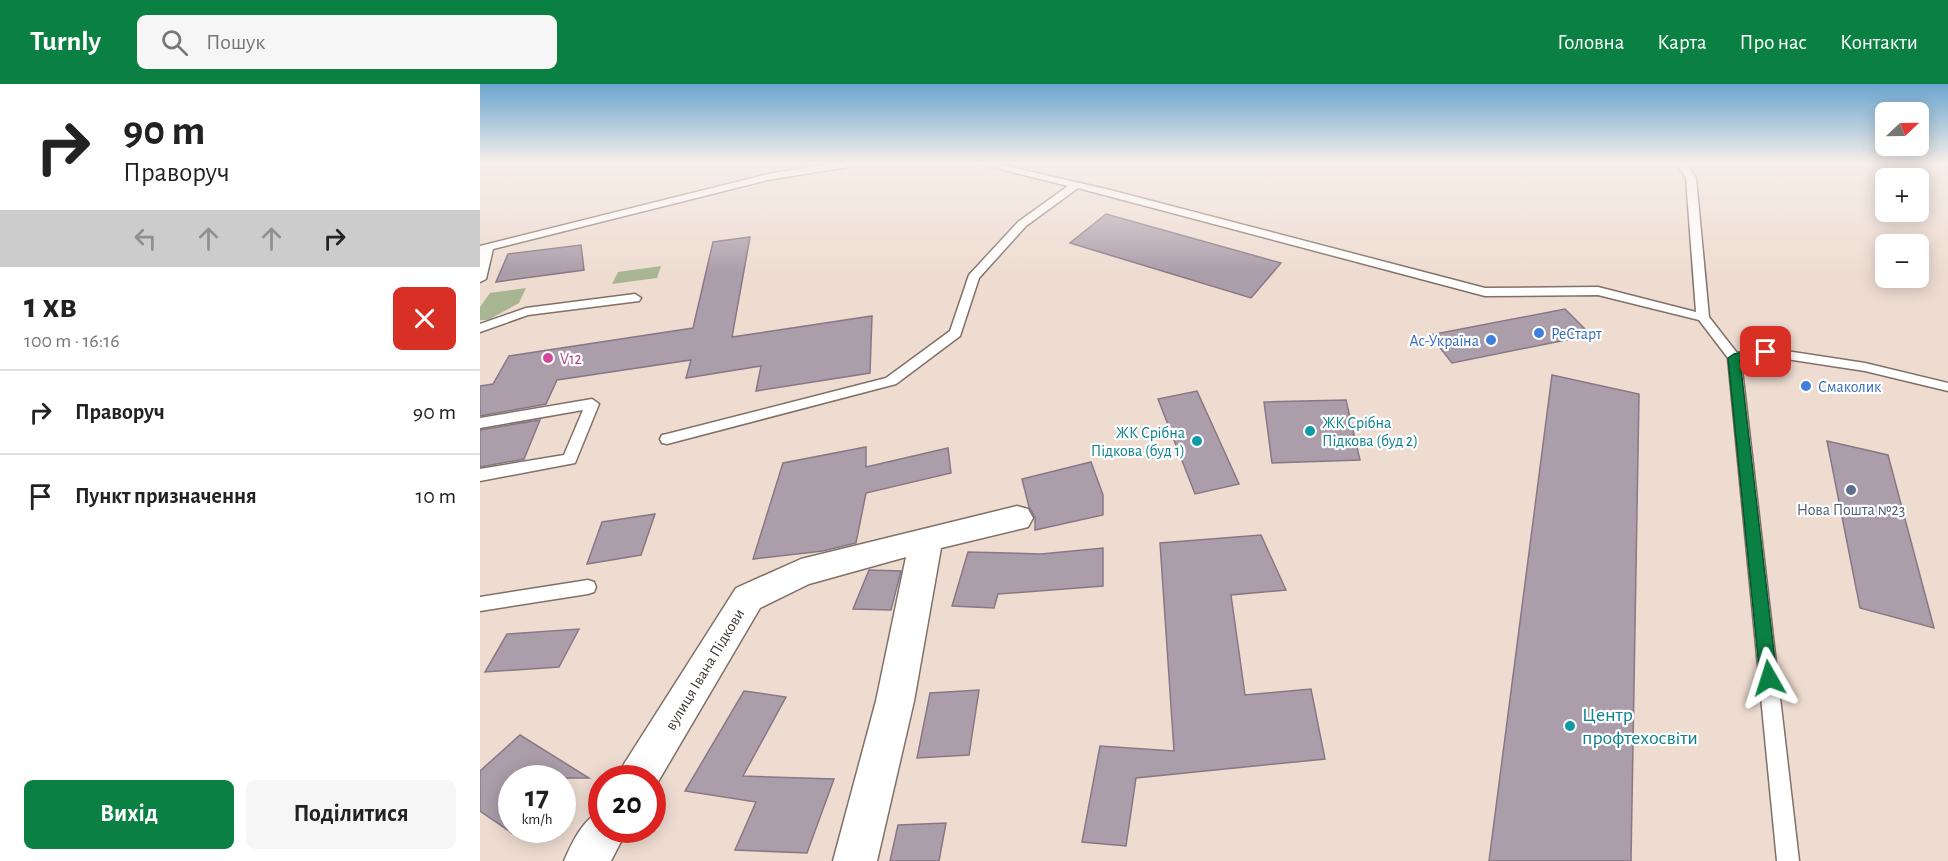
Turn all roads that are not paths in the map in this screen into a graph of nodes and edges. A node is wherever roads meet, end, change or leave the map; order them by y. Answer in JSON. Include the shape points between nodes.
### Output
{"nodes":[{"id":1,"x":675,"y":200,"type":"edge"},
{"id":2,"x":1055,"y":200,"type":"edge"},
{"id":3,"x":1134,"y":200,"type":"edge"},
{"id":4,"x":1693,"y":200,"type":"edge"},
{"id":5,"x":484,"y":248,"type":"edge"},
{"id":6,"x":480,"y":279,"type":"edge"},
{"id":7,"x":635,"y":298,"type":"dead end"},
{"id":8,"x":1703,"y":317,"type":"junction"},
{"id":9,"x":480,"y":328,"type":"edge"},
{"id":10,"x":1734,"y":358,"type":"junction"},
{"id":11,"x":1948,"y":387,"type":"edge"},
{"id":12,"x":480,"y":423,"type":"edge"},
{"id":13,"x":667,"y":439,"type":"dead end"},
{"id":14,"x":480,"y":475,"type":"edge"},
{"id":15,"x":1017,"y":518,"type":"dead end"},
{"id":16,"x":926,"y":539,"type":"junction"},
{"id":17,"x":588,"y":587,"type":"dead end"},
{"id":18,"x":480,"y":604,"type":"edge"},
{"id":19,"x":646,"y":765,"type":"edge"},
{"id":20,"x":598,"y":843,"type":"edge"},
{"id":21,"x":586,"y":861,"type":"edge"},
{"id":22,"x":855,"y":861,"type":"edge"},
{"id":23,"x":1788,"y":861,"type":"edge"}],
"edges":[{"from":1,"to":5,"type":"lane"},
{"from":2,"to":13,"type":"lane","via":[[1022,224],[973,277],[956,333],[891,381]]},
{"from":3,"to":8,"type":"lane","via":[[1485,292],[1598,291]]},
{"from":4,"to":8,"type":"lane"},
{"from":5,"to":6,"type":"lane"},
{"from":7,"to":9,"type":"lane","via":[[526,312]]},
{"from":8,"to":10,"type":"lane"},
{"from":10,"to":11,"type":"lane","via":[[1766,352],[1865,367]]},
{"from":10,"to":23,"type":"lane"},
{"from":12,"to":14,"type":"lane","via":[[592,404],[570,459]]},
{"from":15,"to":16,"type":"street","name":"вулиця Івана Підкови"},
{"from":16,"to":19,"type":"street","name":"вулиця Івана Підкови","via":[[801,573],[748,598]]},
{"from":16,"to":22,"type":"street","via":[[873,800]]},
{"from":17,"to":18,"type":"lane"},
{"from":20,"to":21,"type":"street"}]}
